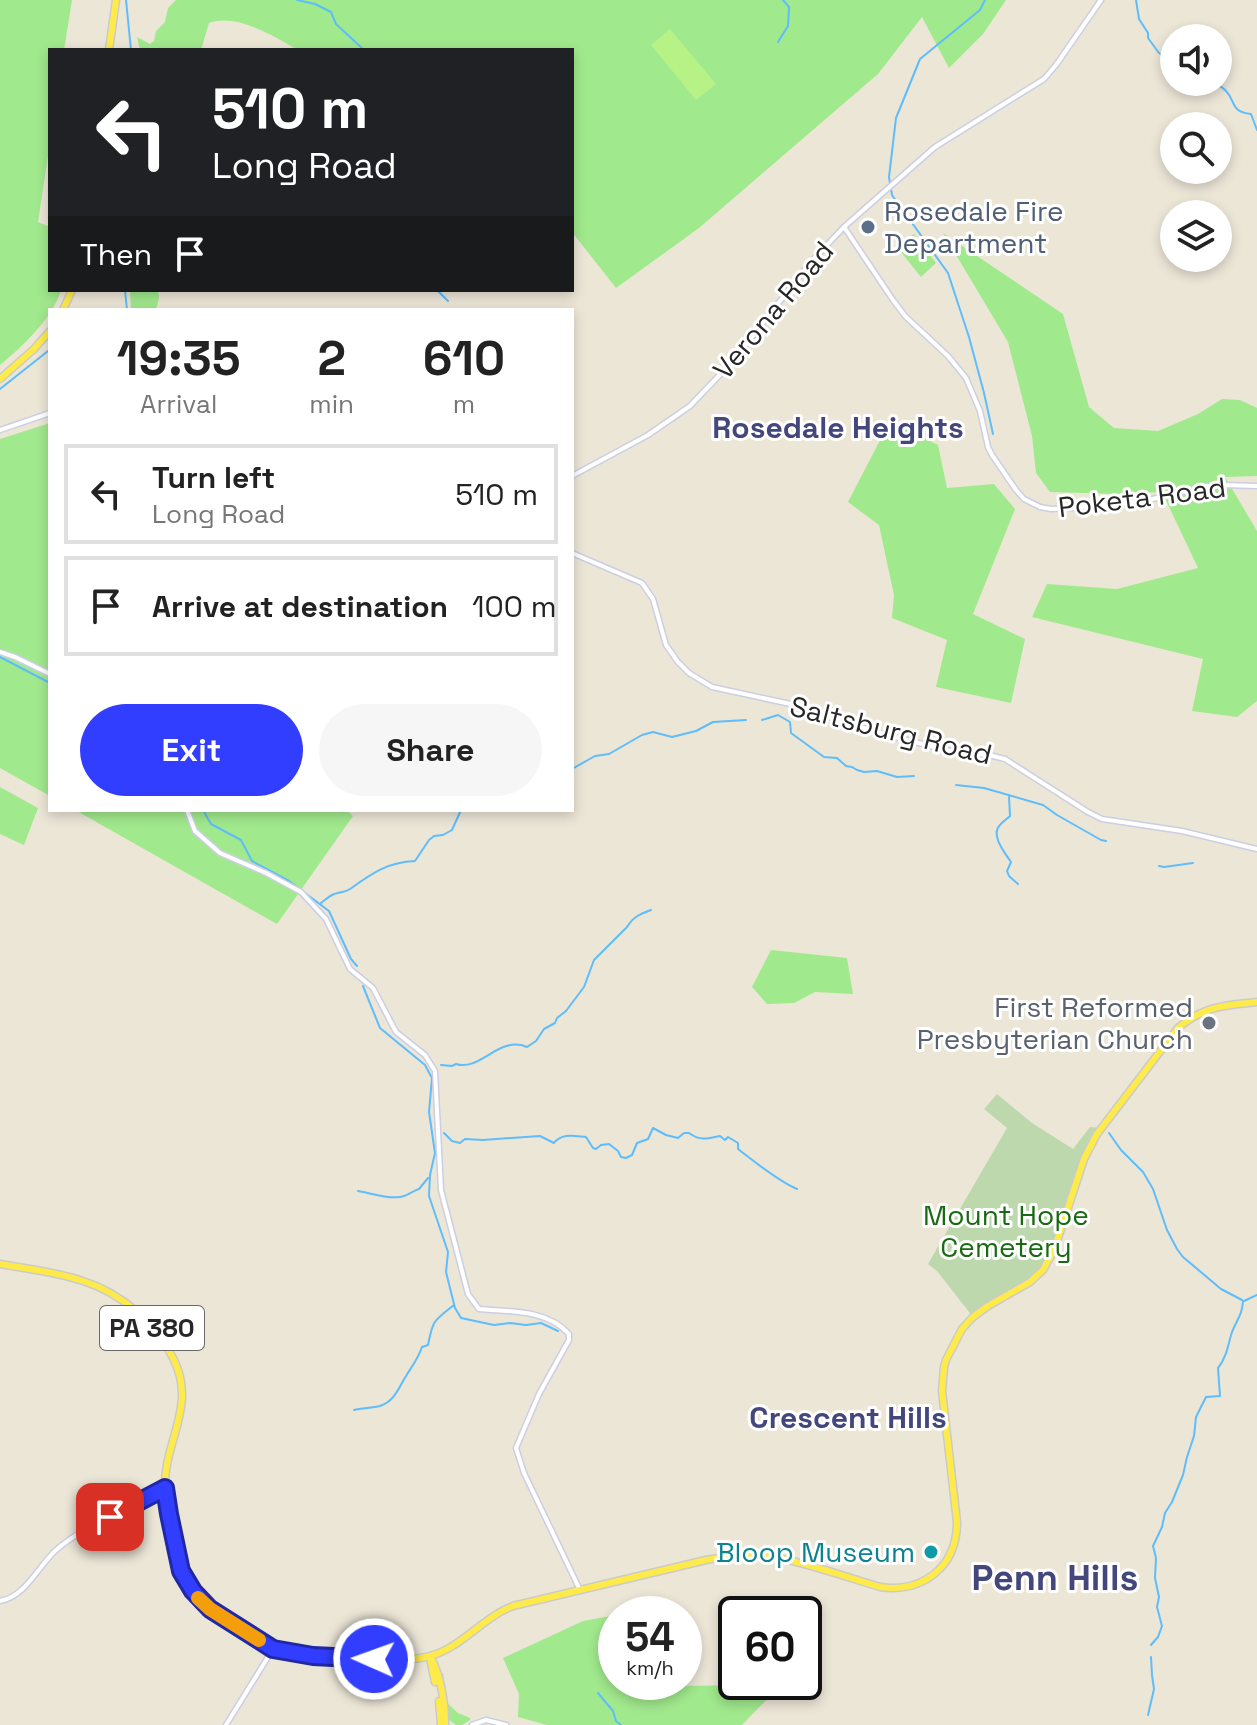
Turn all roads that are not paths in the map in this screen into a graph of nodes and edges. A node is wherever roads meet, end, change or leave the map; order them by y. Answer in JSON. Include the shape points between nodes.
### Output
{"nodes":[{"id":1,"x":116,"y":0,"type":"edge"},
{"id":2,"x":1101,"y":0,"type":"edge"},
{"id":3,"x":109,"y":48,"type":"edge"},
{"id":4,"x":844,"y":227,"type":"junction"},
{"id":5,"x":48,"y":333,"type":"edge"},
{"id":6,"x":0,"y":379,"type":"edge"},
{"id":7,"x":48,"y":414,"type":"edge"},
{"id":8,"x":0,"y":430,"type":"edge"},
{"id":9,"x":574,"y":475,"type":"edge"},
{"id":10,"x":1257,"y":486,"type":"edge"},
{"id":11,"x":574,"y":554,"type":"edge"},
{"id":12,"x":0,"y":652,"type":"edge"},
{"id":13,"x":48,"y":673,"type":"edge"},
{"id":14,"x":188,"y":812,"type":"edge"},
{"id":15,"x":1257,"y":849,"type":"edge"},
{"id":16,"x":1257,"y":1002,"type":"edge"},
{"id":17,"x":0,"y":1264,"type":"edge"},
{"id":18,"x":165,"y":1488,"type":"junction"},
{"id":19,"x":580,"y":1590,"type":"junction"},
{"id":20,"x":0,"y":1601,"type":"edge"},
{"id":21,"x":273,"y":1649,"type":"junction"},
{"id":22,"x":430,"y":1656,"type":"junction"},
{"id":23,"x":445,"y":1724,"type":"edge"},
{"id":24,"x":226,"y":1725,"type":"edge"},
{"id":25,"x":472,"y":1725,"type":"edge"},
{"id":26,"x":506,"y":1725,"type":"edge"}],
"edges":[{"from":1,"to":3,"type":"main road"},
{"from":2,"to":4,"type":"street","name":"Verona Road","via":[[1044,79],[946,139]]},
{"from":4,"to":9,"type":"street","name":"Verona Road","via":[[690,406]]},
{"from":4,"to":10,"type":"street","name":"Poketa Road","via":[[905,316],[966,378],[988,447],[1024,499],[1040,507],[1073,508],[1144,501],[1208,486]]},
{"from":5,"to":6,"type":"main road"},
{"from":7,"to":8,"type":"street"},
{"from":11,"to":15,"type":"street","name":"Saltsburg Road","via":[[642,583],[653,599],[666,645],[689,673],[712,687],[795,705],[958,753],[1005,759],[1102,819]]},
{"from":12,"to":13,"type":"street"},
{"from":14,"to":19,"type":"street","via":[[195,831],[220,853],[301,892],[326,919],[350,969],[373,988],[396,1032],[425,1055],[435,1071],[441,1190],[468,1294],[479,1309],[529,1313],[569,1334],[516,1448]]},
{"from":16,"to":19,"type":"main road","number":"PA 380","via":[[1205,1010],[1178,1028],[1097,1134],[1043,1270],[973,1317],[956,1339],[944,1367],[942,1391],[957,1529],[950,1556],[937,1572],[916,1584],[888,1588],[780,1559],[741,1555]]},
{"from":17,"to":18,"type":"main road","number":"PA 380","via":[[92,1284],[133,1309],[159,1336],[183,1387]]},
{"from":18,"to":20,"type":"street","via":[[70,1540],[14,1596]]},
{"from":18,"to":21,"type":"main road","number":"PA 380","via":[[177,1555],[188,1583],[210,1609]]},
{"from":19,"to":22,"type":"main road","number":"PA 380","via":[[503,1610]]},
{"from":21,"to":22,"type":"main road","number":"PA 380","via":[[354,1659]]},
{"from":21,"to":24,"type":"street"},
{"from":22,"to":23,"type":"main road"},
{"from":25,"to":26,"type":"street","via":[[486,1720]]}]}
